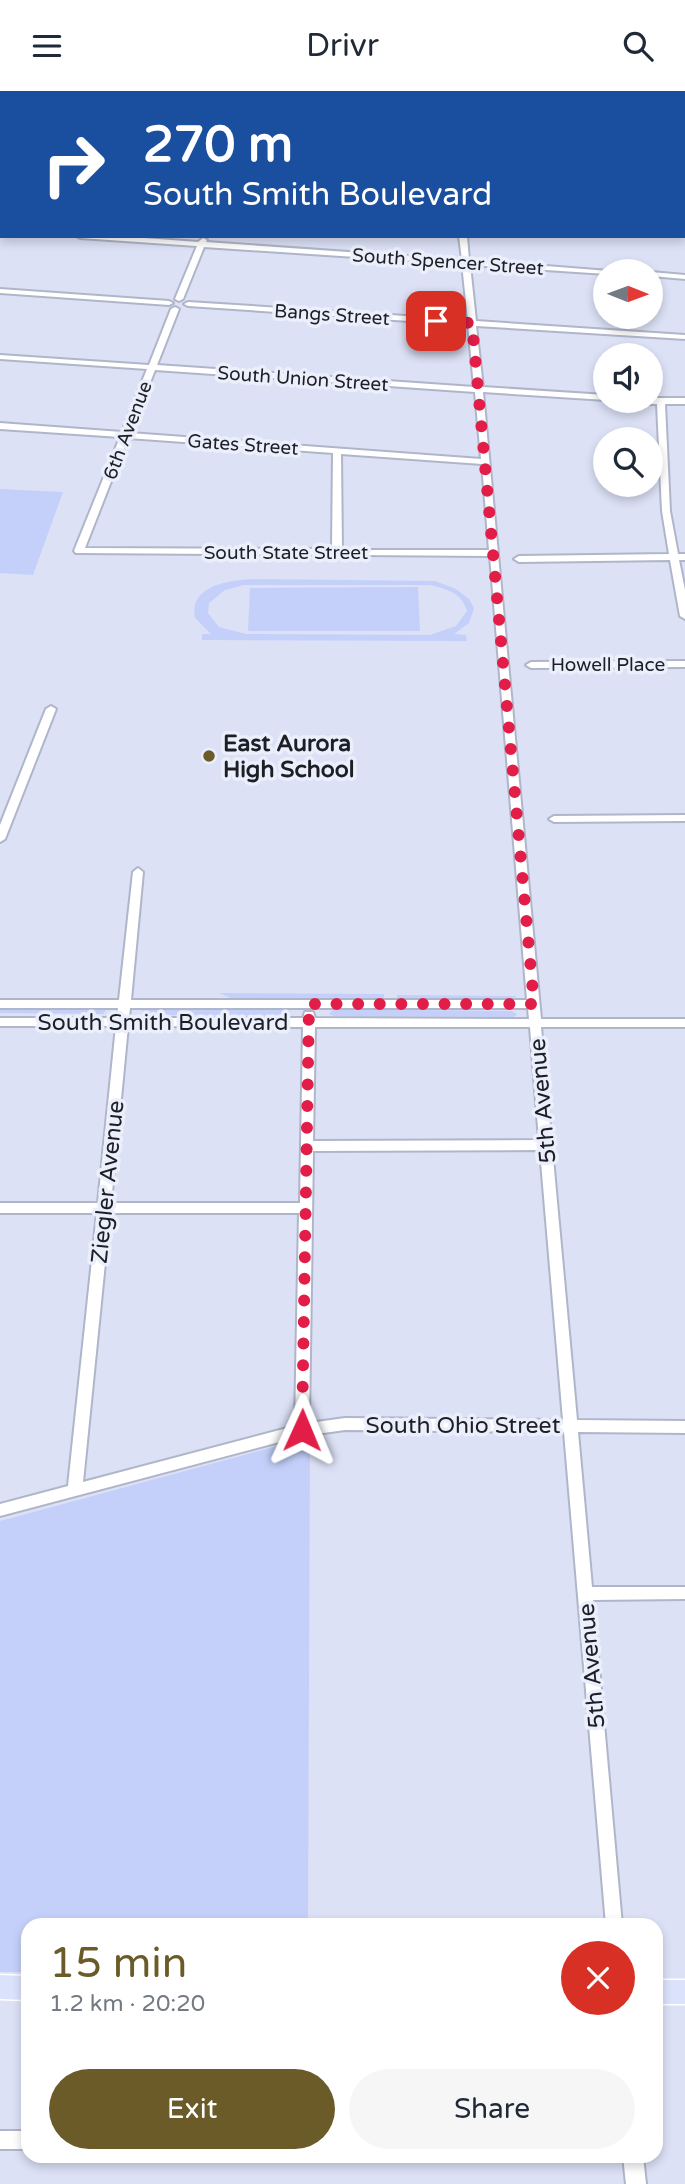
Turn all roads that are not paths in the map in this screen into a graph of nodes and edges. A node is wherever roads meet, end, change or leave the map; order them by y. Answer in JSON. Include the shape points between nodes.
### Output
{"nodes":[{"id":1,"x":142,"y":238,"type":"edge"},
{"id":2,"x":463,"y":238,"type":"edge"},
{"id":3,"x":203,"y":240,"type":"edge"},
{"id":4,"x":466,"y":263,"type":"junction"},
{"id":5,"x":593,"y":271,"type":"edge"},
{"id":6,"x":663,"y":275,"type":"edge"},
{"id":7,"x":685,"y":277,"type":"edge"},
{"id":8,"x":0,"y":291,"type":"edge"},
{"id":9,"x":174,"y":303,"type":"junction"},
{"id":10,"x":188,"y":304,"type":"joint"},
{"id":11,"x":472,"y":323,"type":"junction"},
{"id":12,"x":685,"y":337,"type":"edge"},
{"id":13,"x":0,"y":357,"type":"edge"},
{"id":14,"x":151,"y":368,"type":"junction"},
{"id":15,"x":479,"y":390,"type":"junction"},
{"id":16,"x":593,"y":397,"type":"edge"},
{"id":17,"x":685,"y":401,"type":"edge"},
{"id":18,"x":663,"y":402,"type":"edge"},
{"id":19,"x":662,"y":413,"type":"edge"},
{"id":20,"x":0,"y":426,"type":"edge"},
{"id":21,"x":124,"y":435,"type":"junction"},
{"id":22,"x":337,"y":451,"type":"junction"},
{"id":23,"x":486,"y":462,"type":"junction"},
{"id":24,"x":79,"y":551,"type":"joint"},
{"id":25,"x":337,"y":552,"type":"junction"},
{"id":26,"x":493,"y":553,"type":"junction"},
{"id":27,"x":674,"y":557,"type":"junction"},
{"id":28,"x":685,"y":557,"type":"edge"},
{"id":29,"x":519,"y":559,"type":"dead end"},
{"id":30,"x":685,"y":616,"type":"edge"},
{"id":31,"x":685,"y":664,"type":"edge"},
{"id":32,"x":531,"y":665,"type":"dead end"},
{"id":33,"x":51,"y":709,"type":"dead end"},
{"id":34,"x":685,"y":818,"type":"edge"},
{"id":35,"x":554,"y":819,"type":"dead end"},
{"id":36,"x":0,"y":839,"type":"edge"},
{"id":37,"x":138,"y":872,"type":"dead end"},
{"id":38,"x":0,"y":1004,"type":"edge"},
{"id":39,"x":125,"y":1004,"type":"junction"},
{"id":40,"x":309,"y":1004,"type":"junction"},
{"id":41,"x":534,"y":1004,"type":"junction"},
{"id":42,"x":0,"y":1022,"type":"edge"},
{"id":43,"x":309,"y":1022,"type":"junction"},
{"id":44,"x":123,"y":1023,"type":"junction"},
{"id":45,"x":536,"y":1023,"type":"junction"},
{"id":46,"x":685,"y":1023,"type":"edge"},
{"id":47,"x":545,"y":1145,"type":"junction"},
{"id":48,"x":307,"y":1146,"type":"junction"},
{"id":49,"x":0,"y":1208,"type":"edge"},
{"id":50,"x":105,"y":1208,"type":"junction"},
{"id":51,"x":306,"y":1208,"type":"junction"},
{"id":52,"x":572,"y":1426,"type":"junction"},
{"id":53,"x":685,"y":1427,"type":"edge"},
{"id":54,"x":302,"y":1430,"type":"junction"},
{"id":55,"x":75,"y":1491,"type":"junction"},
{"id":56,"x":0,"y":1510,"type":"edge"},
{"id":57,"x":685,"y":1593,"type":"edge"},
{"id":58,"x":585,"y":1594,"type":"junction"},
{"id":59,"x":613,"y":1918,"type":"edge"},
{"id":60,"x":0,"y":1987,"type":"edge"},
{"id":61,"x":21,"y":1987,"type":"edge"},
{"id":62,"x":663,"y":1992,"type":"edge"},
{"id":63,"x":685,"y":1992,"type":"edge"},
{"id":64,"x":0,"y":2140,"type":"edge"},
{"id":65,"x":21,"y":2140,"type":"edge"},
{"id":66,"x":634,"y":2163,"type":"edge"},
{"id":67,"x":636,"y":2184,"type":"edge"}],
"edges":[{"from":1,"to":3,"type":"street","name":"South Spencer Street"},
{"from":2,"to":4,"type":"street","name":"5th Avenue"},
{"from":3,"to":4,"type":"street","name":"South Spencer Street"},
{"from":3,"to":9,"type":"street","name":"6th Avenue"},
{"from":4,"to":5,"type":"street","name":"South Spencer Street"},
{"from":4,"to":11,"type":"street","name":"5th Avenue"},
{"from":6,"to":7,"type":"street"},
{"from":8,"to":9,"type":"street"},
{"from":9,"to":10,"type":"street"},
{"from":9,"to":14,"type":"street","name":"6th Avenue"},
{"from":10,"to":11,"type":"street","name":"Bangs Street"},
{"from":11,"to":12,"type":"street","name":"Bangs Street"},
{"from":11,"to":15,"type":"street","name":"5th Avenue"},
{"from":13,"to":14,"type":"street","name":"South Union Street"},
{"from":14,"to":15,"type":"street","name":"South Union Street"},
{"from":14,"to":21,"type":"street","name":"6th Avenue"},
{"from":15,"to":16,"type":"street","name":"South Union Street"},
{"from":15,"to":23,"type":"street","name":"5th Avenue"},
{"from":17,"to":18,"type":"street"},
{"from":19,"to":27,"type":"street","via":[[666,511]]},
{"from":20,"to":21,"type":"street","name":"Gates Street"},
{"from":21,"to":22,"type":"street","name":"Gates Street"},
{"from":21,"to":24,"type":"street","name":"6th Avenue"},
{"from":22,"to":23,"type":"street","name":"Gates Street"},
{"from":22,"to":25,"type":"street"},
{"from":23,"to":26,"type":"street","name":"5th Avenue"},
{"from":24,"to":25,"type":"street","name":"South State Street"},
{"from":25,"to":26,"type":"street","name":"South State Street"},
{"from":26,"to":41,"type":"street","name":"5th Avenue"},
{"from":27,"to":28,"type":"street"},
{"from":27,"to":29,"type":"street"},
{"from":27,"to":30,"type":"street"},
{"from":31,"to":32,"type":"street","name":"Howell Place"},
{"from":33,"to":36,"type":"street"},
{"from":34,"to":35,"type":"street"},
{"from":37,"to":39,"type":"street","name":"Ziegler Avenue"},
{"from":38,"to":39,"type":"street","name":"South Smith Boulevard"},
{"from":39,"to":40,"type":"street","name":"South Smith Boulevard"},
{"from":39,"to":44,"type":"street","name":"Ziegler Avenue"},
{"from":40,"to":41,"type":"street","name":"South Smith Boulevard"},
{"from":40,"to":43,"type":"street"},
{"from":41,"to":45,"type":"street","name":"5th Avenue"},
{"from":42,"to":44,"type":"street","name":"South Smith Boulevard"},
{"from":43,"to":44,"type":"street","name":"South Smith Boulevard"},
{"from":43,"to":45,"type":"street","name":"South Smith Boulevard"},
{"from":43,"to":48,"type":"street"},
{"from":44,"to":50,"type":"street","name":"Ziegler Avenue"},
{"from":45,"to":46,"type":"street","name":"South Smith Boulevard"},
{"from":45,"to":47,"type":"street","name":"5th Avenue"},
{"from":47,"to":48,"type":"street"},
{"from":47,"to":52,"type":"street","name":"5th Avenue"},
{"from":48,"to":51,"type":"street"},
{"from":49,"to":50,"type":"street"},
{"from":50,"to":51,"type":"street"},
{"from":50,"to":55,"type":"street","name":"Ziegler Avenue"},
{"from":51,"to":54,"type":"street"},
{"from":52,"to":53,"type":"street","name":"South Ohio Street"},
{"from":52,"to":54,"type":"street","name":"South Ohio Street","via":[[345,1424]]},
{"from":52,"to":58,"type":"street","name":"5th Avenue"},
{"from":54,"to":55,"type":"street","name":"South Ohio Street"},
{"from":55,"to":56,"type":"street","name":"South Ohio Street"},
{"from":57,"to":58,"type":"street"},
{"from":58,"to":59,"type":"street","name":"5th Avenue"},
{"from":60,"to":61,"type":"main road"},
{"from":62,"to":63,"type":"main road"},
{"from":64,"to":65,"type":"street"},
{"from":66,"to":67,"type":"street"}]}
